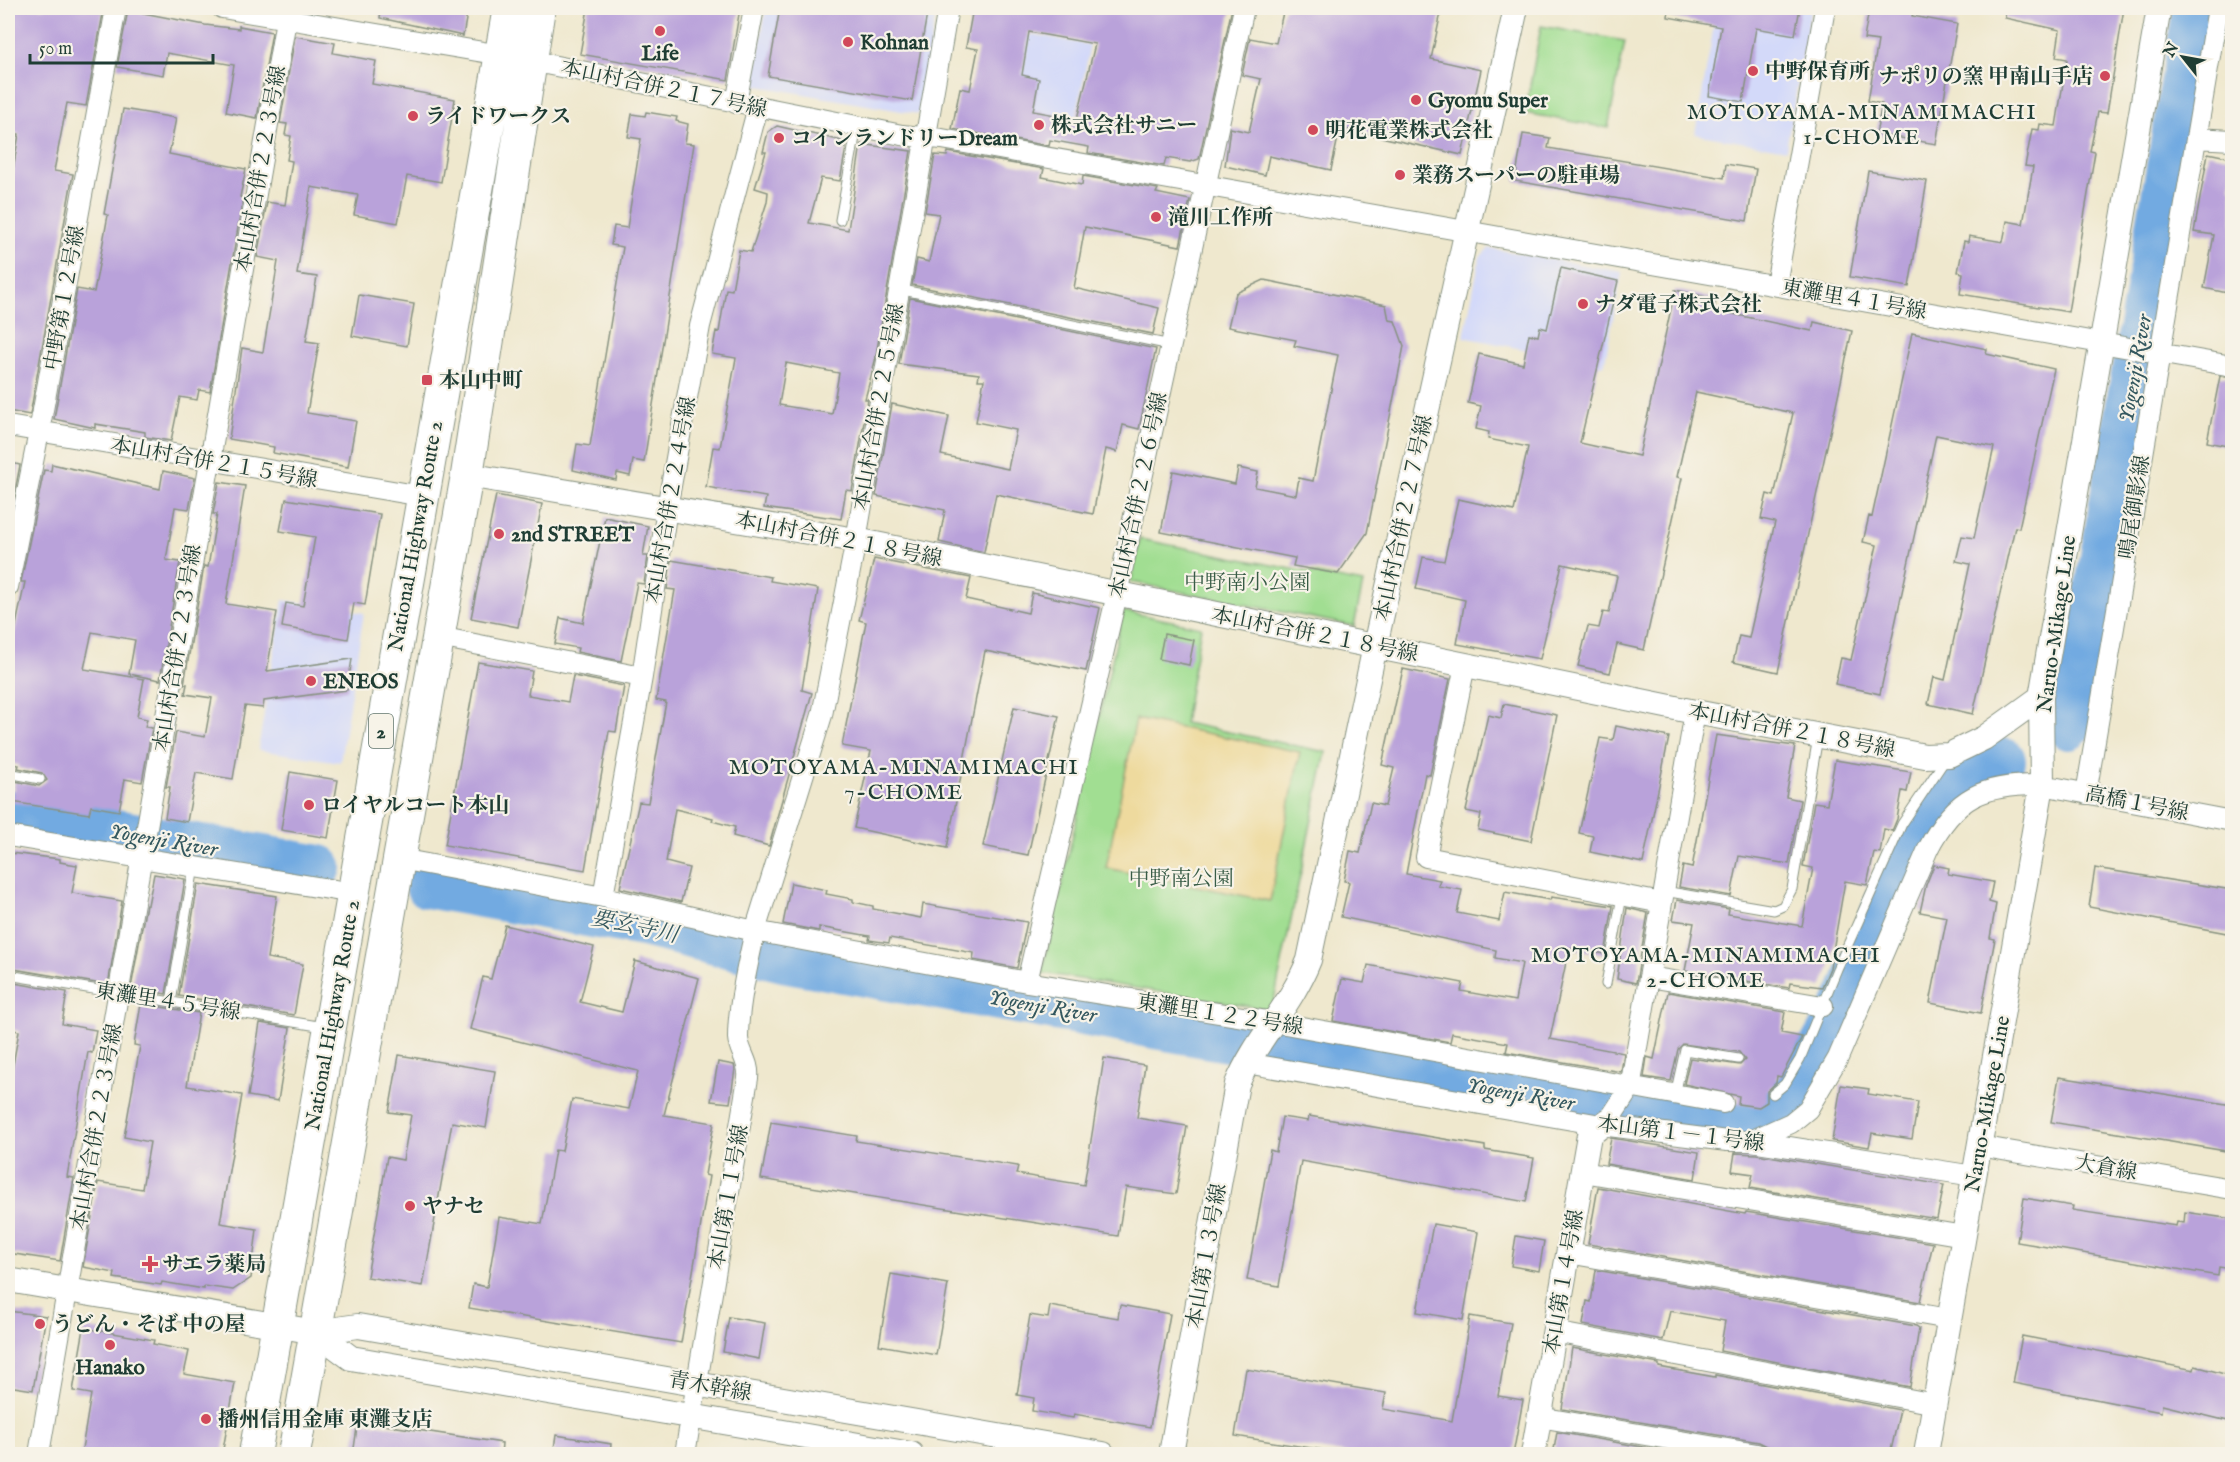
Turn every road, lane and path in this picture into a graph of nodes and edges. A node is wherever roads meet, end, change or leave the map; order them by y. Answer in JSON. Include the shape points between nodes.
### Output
{"nodes":[{"id":1,"x":116,"y":8,"type":"edge"},
{"id":2,"x":222,"y":8,"type":"edge"},
{"id":3,"x":509,"y":8,"type":"edge"},
{"id":4,"x":539,"y":8,"type":"edge"},
{"id":5,"x":754,"y":8,"type":"edge"},
{"id":6,"x":948,"y":8,"type":"edge"},
{"id":7,"x":1244,"y":8,"type":"edge"},
{"id":8,"x":1516,"y":8,"type":"edge"},
{"id":9,"x":1825,"y":8,"type":"edge"},
{"id":10,"x":2159,"y":8,"type":"edge"},
{"id":11,"x":2218,"y":8,"type":"edge"},
{"id":12,"x":287,"y":13,"type":"edge"},
{"id":13,"x":515,"y":58,"type":"junction"},
{"id":14,"x":736,"y":103,"type":"junction"},
{"id":15,"x":758,"y":107,"type":"junction"},
{"id":16,"x":857,"y":126,"type":"junction"},
{"id":17,"x":924,"y":137,"type":"junction"},
{"id":18,"x":2196,"y":138,"type":"junction"},
{"id":19,"x":2232,"y":140,"type":"edge"},
{"id":20,"x":1204,"y":183,"type":"junction"},
{"id":21,"x":840,"y":220,"type":"dead end"},
{"id":22,"x":1466,"y":232,"type":"junction"},
{"id":23,"x":1776,"y":285,"type":"junction"},
{"id":24,"x":898,"y":289,"type":"junction"},
{"id":25,"x":2100,"y":341,"type":"junction"},
{"id":26,"x":1171,"y":345,"type":"junction"},
{"id":27,"x":2156,"y":351,"type":"junction"},
{"id":28,"x":2232,"y":366,"type":"edge"},
{"id":29,"x":8,"y":426,"type":"edge"},
{"id":30,"x":39,"y":432,"type":"junction"},
{"id":31,"x":208,"y":461,"type":"junction"},
{"id":32,"x":467,"y":475,"type":"junction"},
{"id":33,"x":422,"y":496,"type":"junction"},
{"id":34,"x":667,"y":508,"type":"junction"},
{"id":35,"x":856,"y":540,"type":"junction"},
{"id":36,"x":8,"y":587,"type":"edge"},
{"id":37,"x":1117,"y":594,"type":"junction"},
{"id":38,"x":439,"y":637,"type":"junction"},
{"id":39,"x":1375,"y":646,"type":"junction"},
{"id":40,"x":1465,"y":664,"type":"junction"},
{"id":41,"x":642,"y":677,"type":"junction"},
{"id":42,"x":2041,"y":697,"type":"junction"},
{"id":43,"x":1695,"y":712,"type":"junction"},
{"id":44,"x":1818,"y":736,"type":"junction"},
{"id":45,"x":1949,"y":754,"type":"junction"},
{"id":46,"x":8,"y":773,"type":"edge"},
{"id":47,"x":40,"y":779,"type":"dead end"},
{"id":48,"x":2042,"y":785,"type":"junction"},
{"id":49,"x":2086,"y":794,"type":"junction"},
{"id":50,"x":2232,"y":821,"type":"edge"},
{"id":51,"x":8,"y":836,"type":"edge"},
{"id":52,"x":143,"y":858,"type":"junction"},
{"id":53,"x":400,"y":859,"type":"junction"},
{"id":54,"x":194,"y":867,"type":"junction"},
{"id":55,"x":353,"y":893,"type":"junction"},
{"id":56,"x":1622,"y":896,"type":"junction"},
{"id":57,"x":603,"y":897,"type":"junction"},
{"id":58,"x":1663,"y":897,"type":"junction"},
{"id":59,"x":754,"y":936,"type":"junction"},
{"id":60,"x":8,"y":975,"type":"edge"},
{"id":61,"x":1649,"y":977,"type":"junction"},
{"id":62,"x":1027,"y":982,"type":"junction"},
{"id":63,"x":1606,"y":984,"type":"dead end"},
{"id":64,"x":119,"y":993,"type":"junction"},
{"id":65,"x":171,"y":1002,"type":"junction"},
{"id":66,"x":1823,"y":1006,"type":"junction"},
{"id":67,"x":1270,"y":1027,"type":"junction"},
{"id":68,"x":329,"y":1028,"type":"junction"},
{"id":69,"x":1738,"y":1059,"type":"dead end"},
{"id":70,"x":1247,"y":1062,"type":"junction"},
{"id":71,"x":1628,"y":1090,"type":"junction"},
{"id":72,"x":1773,"y":1094,"type":"dead end"},
{"id":73,"x":1675,"y":1095,"type":"junction"},
{"id":74,"x":1723,"y":1103,"type":"dead end"},
{"id":75,"x":1605,"y":1122,"type":"junction"},
{"id":76,"x":1751,"y":1141,"type":"junction"},
{"id":77,"x":1979,"y":1146,"type":"junction"},
{"id":78,"x":1583,"y":1172,"type":"junction"},
{"id":79,"x":1974,"y":1176,"type":"junction"},
{"id":80,"x":2232,"y":1189,"type":"edge"},
{"id":81,"x":1964,"y":1236,"type":"junction"},
{"id":82,"x":1568,"y":1253,"type":"junction"},
{"id":83,"x":8,"y":1280,"type":"edge"},
{"id":84,"x":68,"y":1289,"type":"junction"},
{"id":85,"x":1950,"y":1319,"type":"junction"},
{"id":86,"x":278,"y":1325,"type":"junction"},
{"id":87,"x":316,"y":1332,"type":"junction"},
{"id":88,"x":1554,"y":1332,"type":"junction"},
{"id":89,"x":696,"y":1383,"type":"junction"},
{"id":90,"x":1935,"y":1404,"type":"junction"},
{"id":91,"x":1539,"y":1417,"type":"junction"},
{"id":92,"x":691,"y":1418,"type":"junction"},
{"id":93,"x":39,"y":1455,"type":"edge"},
{"id":94,"x":255,"y":1455,"type":"edge"},
{"id":95,"x":294,"y":1455,"type":"edge"},
{"id":96,"x":685,"y":1455,"type":"edge"},
{"id":97,"x":911,"y":1455,"type":"edge"},
{"id":98,"x":1103,"y":1455,"type":"edge"},
{"id":99,"x":1172,"y":1455,"type":"edge"},
{"id":100,"x":1533,"y":1455,"type":"edge"},
{"id":101,"x":1757,"y":1455,"type":"edge"},
{"id":102,"x":1926,"y":1455,"type":"edge"}],
"edges":[{"from":1,"to":30,"type":"street","name":"中野第１２号線"},
{"from":2,"to":12,"type":"street","name":"本山村合併２１７号線"},
{"from":3,"to":13,"type":"highway","name":"National Highway Route 2","number":"2"},
{"from":4,"to":13,"type":"highway","name":"National Highway Route 2","number":"2"},
{"from":5,"to":14,"type":"street"},
{"from":6,"to":17,"type":"street","name":"本山村合併２２５号線"},
{"from":7,"to":20,"type":"street","name":"本山村合併２２６号線"},
{"from":8,"to":22,"type":"street","name":"本山村合併２２７号線"},
{"from":9,"to":23,"type":"street"},
{"from":10,"to":25,"type":"street","name":"Naruo-Mikage Line"},
{"from":11,"to":18,"type":"street","name":"鳴尾御影線"},
{"from":12,"to":13,"type":"street","name":"本山村合併２１７号線"},
{"from":12,"to":31,"type":"street","name":"本山村合併２２３号線"},
{"from":13,"to":14,"type":"street","name":"本山村合併２１７号線"},
{"from":13,"to":32,"type":"highway","name":"National Highway Route 2","number":"2"},
{"from":13,"to":33,"type":"highway","name":"National Highway Route 2","number":"2"},
{"from":14,"to":15,"type":"street","name":"本山村合併２１７号線"},
{"from":15,"to":16,"type":"street","name":"本山村合併２１７号線"},
{"from":15,"to":34,"type":"street","name":"本山村合併２２４号線","via":[[700,326]]},
{"from":16,"to":17,"type":"street","name":"本山村合併２１７号線"},
{"from":16,"to":21,"type":"lane"},
{"from":17,"to":20,"type":"street","name":"本山村合併２１７号線"},
{"from":17,"to":24,"type":"street","name":"本山村合併２２５号線"},
{"from":18,"to":19,"type":"street"},
{"from":18,"to":27,"type":"street","name":"鳴尾御影線"},
{"from":20,"to":22,"type":"street","name":"本山村合併２１７号線"},
{"from":20,"to":26,"type":"street","name":"本山村合併２２６号線"},
{"from":22,"to":23,"type":"street","name":"東灘里４１号線"},
{"from":22,"to":39,"type":"street","name":"本山村合併２２７号線"},
{"from":23,"to":25,"type":"street","name":"東灘里４１号線"},
{"from":24,"to":26,"type":"lane"},
{"from":24,"to":35,"type":"street","name":"本山村合併２２５号線"},
{"from":25,"to":27,"type":"street","name":"東灘里４１号線"},
{"from":25,"to":42,"type":"street","name":"Naruo-Mikage Line"},
{"from":26,"to":37,"type":"street","name":"本山村合併２２６号線"},
{"from":27,"to":28,"type":"street","name":"東灘里４１号線"},
{"from":27,"to":49,"type":"street","name":"鳴尾御影線"},
{"from":29,"to":30,"type":"street","name":"本山村合併２１５号線"},
{"from":30,"to":31,"type":"street","name":"本山村合併２１５号線"},
{"from":30,"to":36,"type":"street","name":"中野第１２号線"},
{"from":31,"to":33,"type":"street","name":"本山村合併２１５号線"},
{"from":31,"to":52,"type":"street","name":"本山村合併２２３号線"},
{"from":32,"to":34,"type":"street","name":"本山村合併２１８号線"},
{"from":32,"to":38,"type":"highway","name":"National Highway Route 2","number":"2"},
{"from":33,"to":55,"type":"highway","name":"National Highway Route 2","number":"2"},
{"from":34,"to":35,"type":"street","name":"本山村合併２１８号線"},
{"from":34,"to":41,"type":"street","name":"本山村合併２２４号線"},
{"from":35,"to":37,"type":"street","name":"本山村合併２１８号線"},
{"from":35,"to":59,"type":"street","name":"本山村合併２２５号線","via":[[822,714]]},
{"from":37,"to":39,"type":"street","name":"本山村合併２１８号線"},
{"from":37,"to":62,"type":"street","name":"本山村合併２２６号線"},
{"from":38,"to":41,"type":"street"},
{"from":38,"to":53,"type":"highway","name":"National Highway Route 2","number":"2"},
{"from":39,"to":40,"type":"street","name":"本山村合併２１８号線"},
{"from":39,"to":67,"type":"street","name":"本山村合併２２７号線","via":[[1309,960],[1299,985]]},
{"from":40,"to":43,"type":"street","name":"本山村合併２１８号線"},
{"from":40,"to":56,"type":"street","via":[[1425,857]]},
{"from":41,"to":57,"type":"street","name":"本山村合併２２４号線"},
{"from":42,"to":45,"type":"street","name":"本山村合併２１８号線","via":[[1984,738]]},
{"from":42,"to":48,"type":"street","name":"Naruo-Mikage Line"},
{"from":43,"to":44,"type":"street","name":"本山村合併２１８号線"},
{"from":43,"to":58,"type":"street"},
{"from":44,"to":45,"type":"street","name":"本山村合併２１８号線","via":[[1925,756]]},
{"from":44,"to":58,"type":"lane","via":[[1792,889],[1783,906],[1774,910]]},
{"from":45,"to":66,"type":"lane","via":[[1902,824]]},
{"from":46,"to":47,"type":"lane"},
{"from":48,"to":49,"type":"street","name":"高橋１号線"},
{"from":48,"to":76,"type":"street","name":"高橋１号線","via":[[2010,784],[1986,790],[1961,802],[1940,824],[1838,1058],[1808,1109],[1791,1123]]},
{"from":48,"to":77,"type":"street","name":"Naruo-Mikage Line"},
{"from":49,"to":50,"type":"street","name":"高橋１号線"},
{"from":51,"to":52,"type":"street"},
{"from":52,"to":54,"type":"street"},
{"from":52,"to":64,"type":"street","name":"本山村合併２２３号線"},
{"from":53,"to":57,"type":"street","name":"東灘里１２２号線"},
{"from":53,"to":87,"type":"highway","name":"National Highway Route 2","number":"2"},
{"from":54,"to":55,"type":"street"},
{"from":54,"to":65,"type":"lane"},
{"from":55,"to":68,"type":"highway","name":"National Highway Route 2","number":"2"},
{"from":56,"to":58,"type":"street"},
{"from":56,"to":63,"type":"lane"},
{"from":57,"to":59,"type":"street","name":"東灘里１２２号線"},
{"from":58,"to":61,"type":"street"},
{"from":59,"to":62,"type":"street","name":"東灘里１２２号線"},
{"from":59,"to":89,"type":"street","name":"本山第１１号線","via":[[738,1040],[749,1066],[748,1078]]},
{"from":60,"to":64,"type":"lane","name":"東灘里４５号線"},
{"from":61,"to":66,"type":"street"},
{"from":61,"to":71,"type":"street"},
{"from":62,"to":67,"type":"street","name":"東灘里１２２号線"},
{"from":64,"to":65,"type":"lane","name":"東灘里４５号線"},
{"from":64,"to":84,"type":"street","name":"本山村合併２２３号線"},
{"from":65,"to":68,"type":"lane","name":"東灘里４５号線"},
{"from":66,"to":72,"type":"lane","via":[[1800,1059],[1785,1084]]},
{"from":67,"to":70,"type":"street","name":"本山村合併２２７号線"},
{"from":67,"to":71,"type":"street","name":"東灘里１２２号線"},
{"from":68,"to":86,"type":"highway","name":"National Highway Route 2","number":"2"},
{"from":69,"to":73,"type":"lane","via":[[1685,1050]]},
{"from":70,"to":75,"type":"street","name":"本山第１－１号線"},
{"from":70,"to":99,"type":"street","name":"本山第１３号線","via":[[1237,1084]]},
{"from":71,"to":73,"type":"street","name":"東灘里１２２号線"},
{"from":71,"to":75,"type":"street"},
{"from":73,"to":74,"type":"street","name":"東灘里１２２号線"},
{"from":75,"to":76,"type":"street","name":"本山第１－１号線","via":[[1727,1141]]},
{"from":75,"to":78,"type":"street","name":"本山第１４号線","via":[[1589,1135]]},
{"from":76,"to":79,"type":"street","name":"本山第１－１号線"},
{"from":77,"to":79,"type":"street","name":"Naruo-Mikage Line"},
{"from":77,"to":80,"type":"street","name":"大倉線"},
{"from":78,"to":81,"type":"street"},
{"from":78,"to":82,"type":"street","name":"本山第１４号線"},
{"from":79,"to":81,"type":"street","name":"Naruo-Mikage Line"},
{"from":81,"to":85,"type":"street","name":"Naruo-Mikage Line"},
{"from":82,"to":85,"type":"street"},
{"from":82,"to":88,"type":"street","name":"本山第１４号線"},
{"from":83,"to":84,"type":"street","name":"青木幹線"},
{"from":84,"to":86,"type":"street","name":"青木幹線"},
{"from":84,"to":93,"type":"street","name":"本山村合併２２３号線"},
{"from":85,"to":90,"type":"street","name":"Naruo-Mikage Line"},
{"from":86,"to":87,"type":"street","name":"青木幹線"},
{"from":86,"to":94,"type":"highway","name":"National Highway Route 2","number":"2"},
{"from":87,"to":89,"type":"street","name":"青木幹線","via":[[358,1326]]},
{"from":87,"to":92,"type":"street","name":"青木幹線","via":[[351,1358]]},
{"from":87,"to":95,"type":"highway","name":"National Highway Route 2","number":"2"},
{"from":88,"to":90,"type":"street"},
{"from":88,"to":91,"type":"street","name":"本山第１４号線"},
{"from":89,"to":92,"type":"street","name":"本山第１１号線"},
{"from":89,"to":98,"type":"street","name":"青木幹線"},
{"from":90,"to":102,"type":"street","name":"Naruo-Mikage Line"},
{"from":91,"to":100,"type":"street","name":"本山第１４号線"},
{"from":91,"to":101,"type":"street"},
{"from":92,"to":96,"type":"street","name":"本山第１１号線"},
{"from":92,"to":97,"type":"street","name":"青木幹線"}]}
